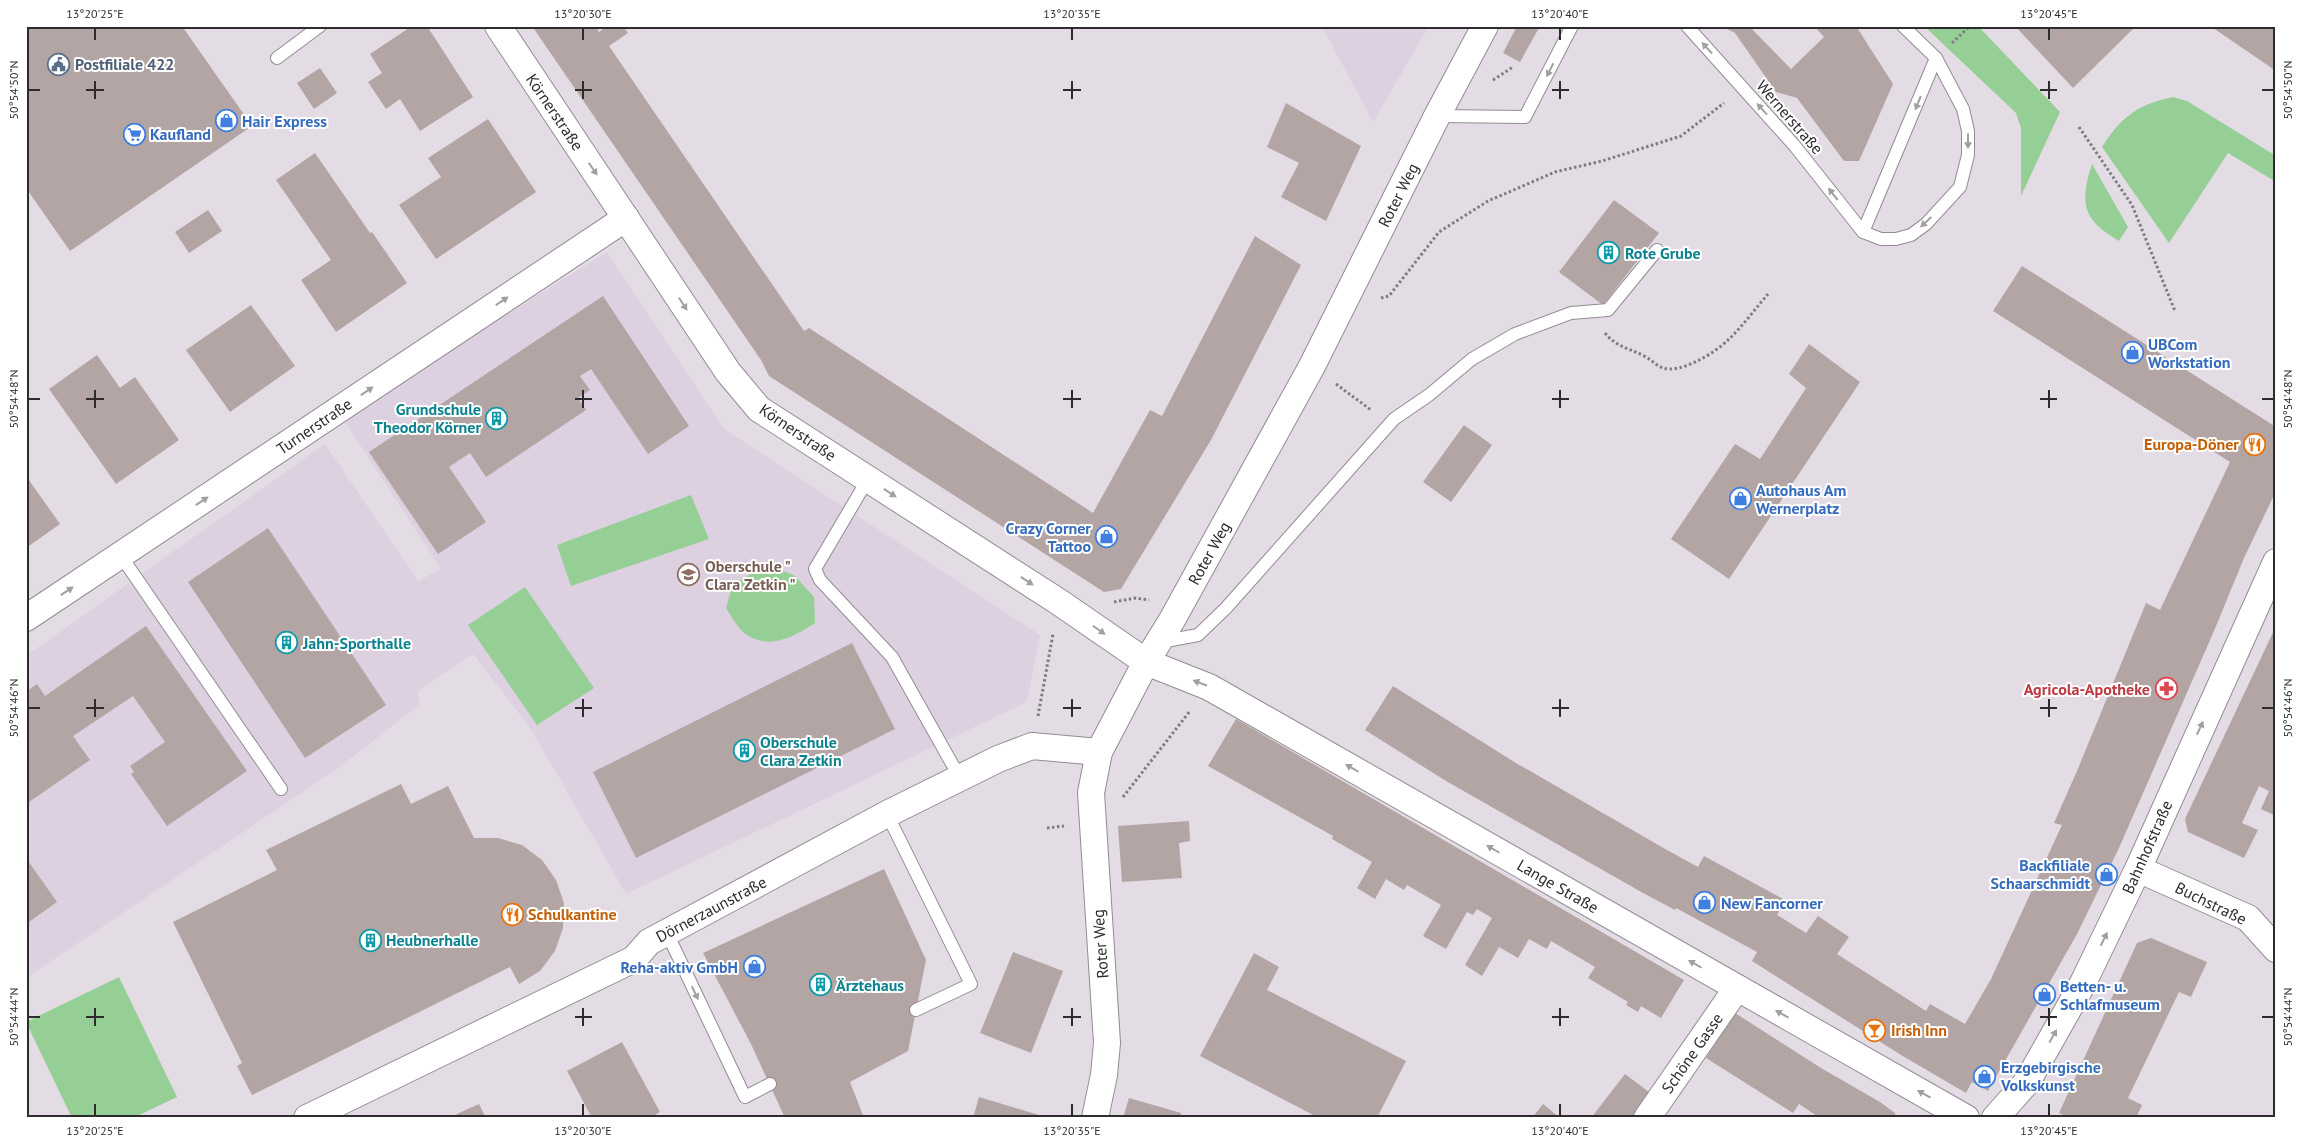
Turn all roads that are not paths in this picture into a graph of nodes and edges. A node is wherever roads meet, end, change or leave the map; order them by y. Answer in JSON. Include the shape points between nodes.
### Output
{"nodes":[{"id":1,"x":320,"y":26,"type":"edge"},
{"id":2,"x":498,"y":26,"type":"edge"},
{"id":3,"x":1485,"y":26,"type":"edge"},
{"id":4,"x":1572,"y":26,"type":"edge"},
{"id":5,"x":1687,"y":26,"type":"edge"},
{"id":6,"x":1903,"y":26,"type":"edge"},
{"id":7,"x":277,"y":58,"type":"dead end"},
{"id":8,"x":1936,"y":58,"type":"junction"},
{"id":9,"x":1437,"y":116,"type":"junction"},
{"id":10,"x":626,"y":218,"type":"junction"},
{"id":11,"x":1863,"y":232,"type":"junction"},
{"id":12,"x":1656,"y":250,"type":"dead end"},
{"id":13,"x":868,"y":479,"type":"junction"},
{"id":14,"x":121,"y":556,"type":"junction"},
{"id":15,"x":2276,"y":562,"type":"edge"},
{"id":16,"x":26,"y":618,"type":"edge"},
{"id":17,"x":1152,"y":652,"type":"junction"},
{"id":18,"x":1099,"y":752,"type":"junction"},
{"id":19,"x":960,"y":778,"type":"junction"},
{"id":20,"x":281,"y":789,"type":"dead end"},
{"id":21,"x":887,"y":814,"type":"junction"},
{"id":22,"x":2138,"y":869,"type":"junction"},
{"id":23,"x":667,"y":933,"type":"junction"},
{"id":24,"x":2276,"y":949,"type":"edge"},
{"id":25,"x":1737,"y":988,"type":"junction"},
{"id":26,"x":916,"y":1010,"type":"dead end"},
{"id":27,"x":770,"y":1084,"type":"dead end"},
{"id":28,"x":308,"y":1118,"type":"edge"},
{"id":29,"x":1096,"y":1118,"type":"edge"},
{"id":30,"x":1646,"y":1118,"type":"edge"},
{"id":31,"x":1966,"y":1118,"type":"edge"},
{"id":32,"x":1995,"y":1118,"type":"edge"}],
"edges":[{"from":1,"to":7,"type":"lane"},
{"from":2,"to":10,"type":"street","name":"Körnerstraße","one_way":true},
{"from":3,"to":9,"type":"street","name":"Roter Weg"},
{"from":4,"to":9,"type":"lane","one_way":true,"via":[[1525,117]]},
{"from":11,"to":5,"type":"lane","name":"Wernerstraße","one_way":true,"via":[[1794,145]]},
{"from":6,"to":8,"type":"lane"},
{"from":8,"to":11,"type":"lane","one_way":true},
{"from":8,"to":11,"type":"lane","one_way":true,"via":[[1963,109],[1968,131],[1968,155],[1960,187],[1926,224],[1911,235],[1880,239]]},
{"from":9,"to":17,"type":"street","name":"Roter Weg","via":[[1312,366]]},
{"from":10,"to":13,"type":"street","name":"Körnerstraße","one_way":true,"via":[[728,372],[759,409]]},
{"from":14,"to":10,"type":"street","name":"Turnerstraße","one_way":true},
{"from":12,"to":17,"type":"lane","via":[[1608,310],[1571,313],[1516,334],[1472,359],[1390,424],[1226,608],[1198,634]]},
{"from":13,"to":17,"type":"street","name":"Körnerstraße","one_way":true,"via":[[1059,602]]},
{"from":13,"to":19,"type":"lane","via":[[815,570],[820,580],[892,657]]},
{"from":16,"to":14,"type":"street","name":"Turnerstraße","one_way":true},
{"from":14,"to":20,"type":"lane"},
{"from":22,"to":15,"type":"street","name":"Bahnhofstraße","one_way":true},
{"from":17,"to":18,"type":"street","name":"Roter Weg"},
{"from":25,"to":17,"type":"street","name":"Lange Straße","one_way":true},
{"from":18,"to":19,"type":"street","name":"Dörnerzaunstraße","via":[[1032,746]]},
{"from":18,"to":29,"type":"street","name":"Roter Weg","via":[[1091,792],[1106,1030],[1104,1075]]},
{"from":19,"to":21,"type":"street","name":"Dörnerzaunstraße"},
{"from":21,"to":23,"type":"street","name":"Dörnerzaunstraße"},
{"from":21,"to":26,"type":"lane","via":[[971,984]]},
{"from":22,"to":24,"type":"street","name":"Buchstraße","via":[[2248,918]]},
{"from":32,"to":22,"type":"street","name":"Bahnhofstraße","one_way":true,"via":[[2032,1074],[2083,983]]},
{"from":23,"to":27,"type":"lane","one_way":true,"via":[[745,1097]]},
{"from":23,"to":28,"type":"street","name":"Dörnerzaunstraße","via":[[649,942],[634,959]]},
{"from":25,"to":30,"type":"street","name":"Schöne Gasse"},
{"from":31,"to":25,"type":"street","name":"Lange Straße","one_way":true}]}
